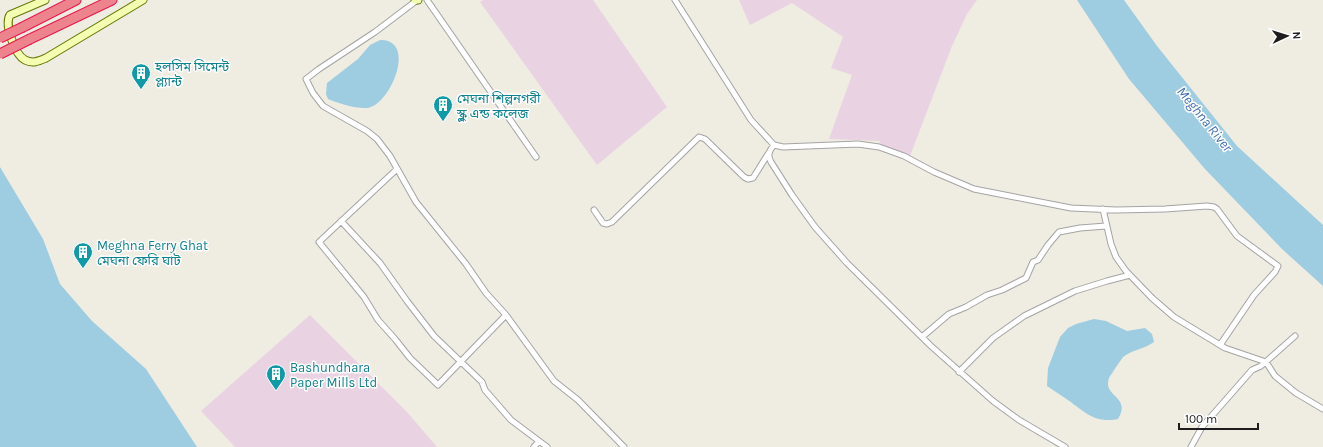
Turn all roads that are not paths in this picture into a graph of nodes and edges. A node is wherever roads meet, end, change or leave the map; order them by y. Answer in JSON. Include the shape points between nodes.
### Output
{"nodes":[{"id":1,"x":45,"y":0,"type":"edge"},
{"id":2,"x":76,"y":0,"type":"edge"},
{"id":3,"x":112,"y":0,"type":"edge"},
{"id":4,"x":143,"y":0,"type":"edge"},
{"id":5,"x":416,"y":0,"type":"edge"},
{"id":6,"x":427,"y":0,"type":"edge"},
{"id":7,"x":675,"y":0,"type":"edge"},
{"id":8,"x":0,"y":38,"type":"edge"},
{"id":9,"x":0,"y":54,"type":"edge"},
{"id":10,"x":774,"y":145,"type":"junction"},
{"id":11,"x":768,"y":153,"type":"junction"},
{"id":12,"x":536,"y":157,"type":"dead end"},
{"id":13,"x":397,"y":169,"type":"junction"},
{"id":14,"x":1103,"y":209,"type":"junction"},
{"id":15,"x":594,"y":210,"type":"dead end"},
{"id":16,"x":341,"y":221,"type":"junction"},
{"id":17,"x":1106,"y":226,"type":"junction"},
{"id":18,"x":1130,"y":275,"type":"junction"},
{"id":19,"x":506,"y":315,"type":"junction"},
{"id":20,"x":1295,"y":336,"type":"dead end"},
{"id":21,"x":922,"y":337,"type":"junction"},
{"id":22,"x":1220,"y":345,"type":"junction"},
{"id":23,"x":460,"y":362,"type":"junction"},
{"id":24,"x":1266,"y":362,"type":"junction"},
{"id":25,"x":959,"y":372,"type":"junction"},
{"id":26,"x":1323,"y":409,"type":"edge"},
{"id":27,"x":539,"y":440,"type":"junction"},
{"id":28,"x":534,"y":447,"type":"edge"},
{"id":29,"x":547,"y":447,"type":"edge"},
{"id":30,"x":624,"y":447,"type":"edge"},
{"id":31,"x":1065,"y":447,"type":"edge"},
{"id":32,"x":1192,"y":447,"type":"edge"}],
"edges":[{"from":1,"to":4,"type":"street","via":[[8,18],[8,31],[17,52],[24,60],[35,63]]},
{"from":2,"to":8,"type":"highway","bridge":true},
{"from":3,"to":9,"type":"highway","bridge":true},
{"from":5,"to":13,"type":"street","via":[[375,32],[306,79],[323,106],[378,139]]},
{"from":6,"to":12,"type":"street"},
{"from":7,"to":10,"type":"street","via":[[751,120]]},
{"from":10,"to":11,"type":"street"},
{"from":10,"to":14,"type":"street","via":[[869,145],[904,156],[974,189],[1071,208]]},
{"from":11,"to":15,"type":"street","via":[[753,178],[748,179],[705,139],[699,137],[612,222],[604,223]]},
{"from":11,"to":21,"type":"street","via":[[771,162],[815,227],[847,263]]},
{"from":13,"to":16,"type":"street"},
{"from":13,"to":19,"type":"street","via":[[416,202]]},
{"from":14,"to":17,"type":"street"},
{"from":14,"to":22,"type":"street","via":[[1214,207],[1237,236],[1277,264],[1278,269],[1254,295]]},
{"from":16,"to":23,"type":"street","via":[[380,263],[434,336]]},
{"from":16,"to":23,"type":"street","via":[[320,242],[410,358],[438,385]]},
{"from":17,"to":18,"type":"street","via":[[1116,257]]},
{"from":17,"to":21,"type":"street","via":[[1059,232],[1038,260],[1033,262],[1026,278],[949,314]]},
{"from":18,"to":22,"type":"street","via":[[1174,317]]},
{"from":18,"to":25,"type":"street","via":[[1075,291],[1024,316],[993,338]]},
{"from":19,"to":23,"type":"street"},
{"from":19,"to":30,"type":"street","via":[[554,381],[578,400]]},
{"from":20,"to":24,"type":"street"},
{"from":21,"to":25,"type":"street"},
{"from":22,"to":24,"type":"street"},
{"from":23,"to":27,"type":"street","via":[[482,382],[485,390],[511,420]]},
{"from":24,"to":26,"type":"street","via":[[1275,376],[1296,393]]},
{"from":24,"to":32,"type":"street","via":[[1252,370],[1202,427]]},
{"from":25,"to":31,"type":"street","via":[[1019,420]]},
{"from":27,"to":28,"type":"street"},
{"from":27,"to":29,"type":"street"}]}
